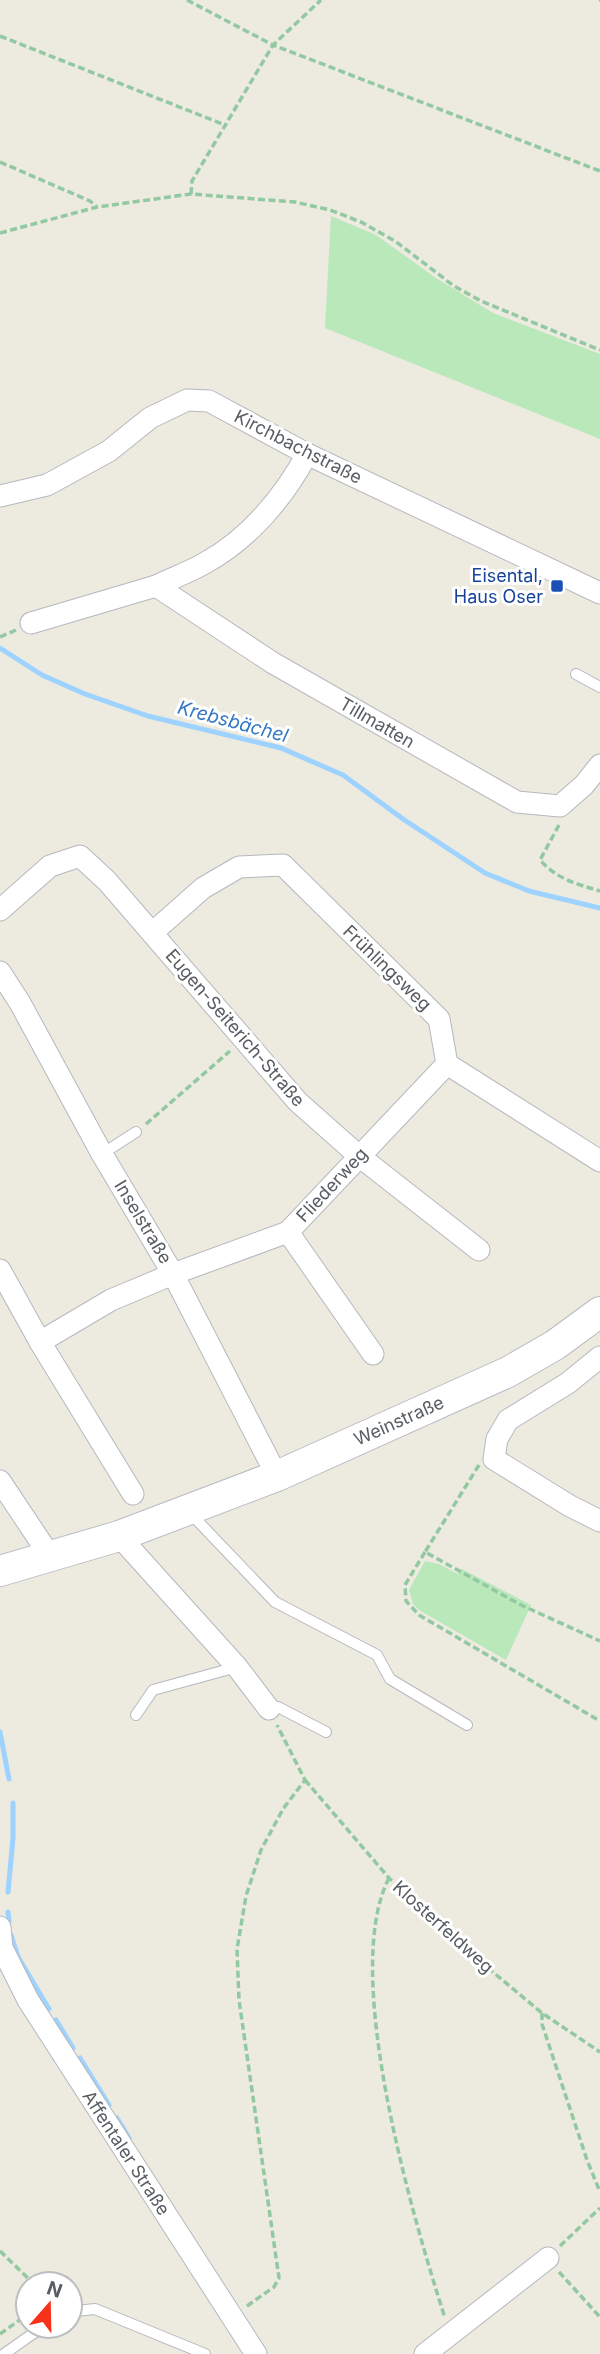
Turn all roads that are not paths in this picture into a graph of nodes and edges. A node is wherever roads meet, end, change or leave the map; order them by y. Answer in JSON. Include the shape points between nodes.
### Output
{"nodes":[{"id":1,"x":307,"y":454,"type":"junction"},
{"id":2,"x":0,"y":496,"type":"edge"},
{"id":3,"x":156,"y":586,"type":"junction"},
{"id":4,"x":600,"y":593,"type":"edge"},
{"id":5,"x":31,"y":623,"type":"dead end"},
{"id":6,"x":576,"y":674,"type":"dead end"},
{"id":7,"x":600,"y":687,"type":"edge"},
{"id":8,"x":600,"y":765,"type":"edge"},
{"id":9,"x":0,"y":910,"type":"edge"},
{"id":10,"x":152,"y":933,"type":"junction"},
{"id":11,"x":0,"y":972,"type":"edge"},
{"id":12,"x":447,"y":1064,"type":"junction"},
{"id":13,"x":136,"y":1132,"type":"road end"},
{"id":14,"x":102,"y":1154,"type":"junction"},
{"id":15,"x":359,"y":1156,"type":"junction"},
{"id":16,"x":600,"y":1161,"type":"edge"},
{"id":17,"x":288,"y":1232,"type":"junction"},
{"id":18,"x":479,"y":1250,"type":"dead end"},
{"id":19,"x":0,"y":1270,"type":"edge"},
{"id":20,"x":173,"y":1273,"type":"junction"},
{"id":21,"x":600,"y":1312,"type":"edge"},
{"id":22,"x":40,"y":1342,"type":"junction"},
{"id":23,"x":373,"y":1354,"type":"dead end"},
{"id":24,"x":600,"y":1357,"type":"edge"},
{"id":25,"x":277,"y":1476,"type":"junction"},
{"id":26,"x":0,"y":1481,"type":"edge"},
{"id":27,"x":132,"y":1494,"type":"dead end"},
{"id":28,"x":188,"y":1511,"type":"junction"},
{"id":29,"x":600,"y":1521,"type":"edge"},
{"id":30,"x":120,"y":1536,"type":"junction"},
{"id":31,"x":50,"y":1556,"type":"junction"},
{"id":32,"x":0,"y":1571,"type":"edge"},
{"id":33,"x":237,"y":1667,"type":"junction"},
{"id":34,"x":269,"y":1709,"type":"joint"},
{"id":35,"x":136,"y":1715,"type":"dead end"},
{"id":36,"x":467,"y":1725,"type":"dead end"},
{"id":37,"x":326,"y":1732,"type":"dead end"},
{"id":38,"x":1,"y":1940,"type":"edge"},
{"id":39,"x":548,"y":2258,"type":"road end"},
{"id":40,"x":84,"y":2310,"type":"edge"},
{"id":41,"x":23,"y":2340,"type":"edge"},
{"id":42,"x":5,"y":2354,"type":"edge"},
{"id":43,"x":205,"y":2354,"type":"edge"},
{"id":44,"x":256,"y":2354,"type":"edge"},
{"id":45,"x":425,"y":2354,"type":"edge"}],
"edges":[{"from":1,"to":2,"type":"street","name":"Kirchbachstraße","via":[[209,401],[187,400],[150,418],[109,451],[47,485]]},
{"from":1,"to":3,"type":"street","via":[[290,485],[245,534],[206,563]]},
{"from":1,"to":4,"type":"street","name":"Kirchbachstraße"},
{"from":3,"to":5,"type":"street"},
{"from":3,"to":8,"type":"street","name":"Tillmatten","via":[[273,663],[517,802],[560,806]]},
{"from":6,"to":7,"type":"lane"},
{"from":9,"to":10,"type":"street","name":"Eugen-Seiterich-Straße","via":[[50,866],[80,856]]},
{"from":10,"to":12,"type":"street","name":"Frühlingsweg","via":[[203,888],[239,867],[283,865],[439,1019]]},
{"from":10,"to":15,"type":"street","name":"Eugen-Seiterich-Straße","via":[[298,1102]]},
{"from":11,"to":14,"type":"street","name":"Inselstraße"},
{"from":12,"to":15,"type":"street","name":"Fliederweg"},
{"from":12,"to":16,"type":"street"},
{"from":13,"to":14,"type":"lane"},
{"from":14,"to":20,"type":"street","name":"Inselstraße"},
{"from":15,"to":17,"type":"street","name":"Fliederweg"},
{"from":15,"to":18,"type":"street","name":"Eugen-Seiterich-Straße"},
{"from":17,"to":20,"type":"street","name":"Fliederweg"},
{"from":17,"to":23,"type":"street"},
{"from":19,"to":22,"type":"street"},
{"from":20,"to":22,"type":"street","name":"Fliederweg","via":[[111,1300]]},
{"from":20,"to":25,"type":"street","name":"Inselstraße"},
{"from":21,"to":25,"type":"main road","name":"Weinstraße","via":[[508,1372]]},
{"from":22,"to":27,"type":"street"},
{"from":24,"to":29,"type":"street","via":[[508,1420],[497,1439],[494,1458]]},
{"from":25,"to":28,"type":"main road","name":"Weinstraße"},
{"from":26,"to":31,"type":"street"},
{"from":28,"to":30,"type":"main road","name":"Weinstraße"},
{"from":28,"to":36,"type":"lane","via":[[275,1602],[377,1655],[390,1679]]},
{"from":30,"to":31,"type":"main road","name":"Weinstraße"},
{"from":30,"to":33,"type":"street"},
{"from":31,"to":32,"type":"main road","name":"Weinstraße"},
{"from":33,"to":34,"type":"street"},
{"from":33,"to":35,"type":"lane","via":[[153,1690]]},
{"from":34,"to":37,"type":"lane","via":[[278,1707]]},
{"from":38,"to":44,"type":"street","name":"Affentaler Straße","via":[[28,2000]]},
{"from":39,"to":45,"type":"street"},
{"from":40,"to":43,"type":"lane","via":[[95,2309]]},
{"from":41,"to":42,"type":"lane"}]}
